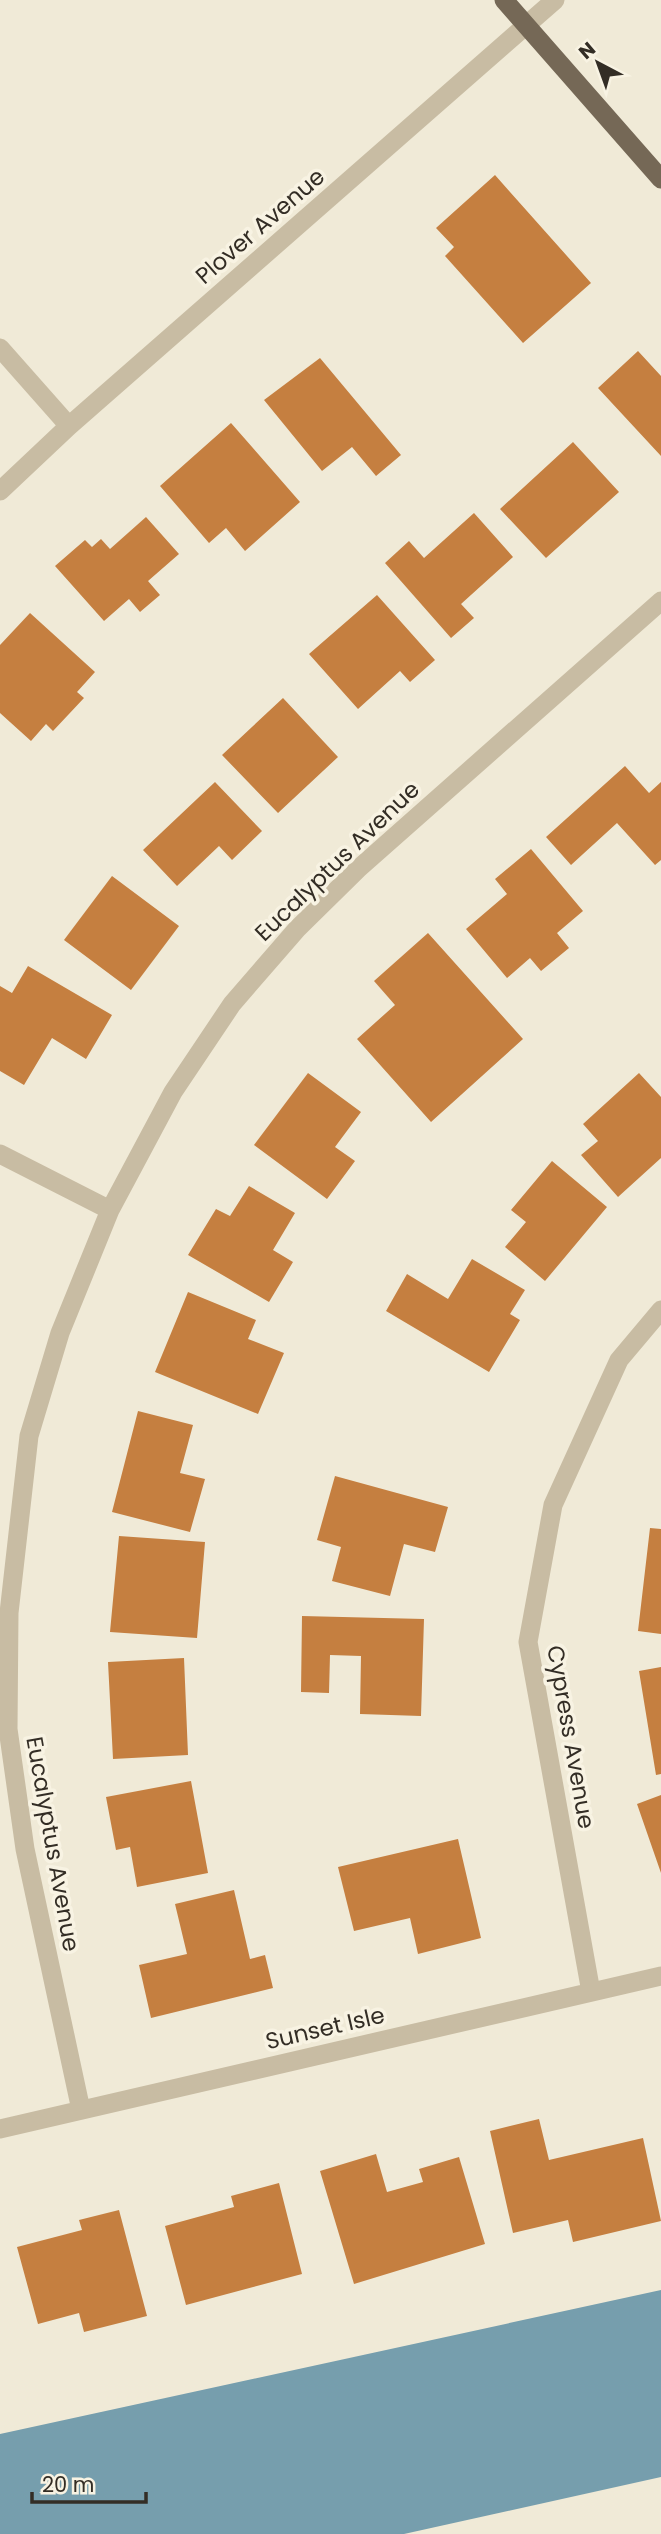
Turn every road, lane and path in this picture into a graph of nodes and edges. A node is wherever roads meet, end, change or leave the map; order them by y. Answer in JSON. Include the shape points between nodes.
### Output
{"nodes":[{"id":1,"x":504,"y":0,"type":"edge"},
{"id":2,"x":555,"y":0,"type":"edge"},
{"id":3,"x":527,"y":25,"type":"junction"},
{"id":4,"x":661,"y":178,"type":"edge"},
{"id":5,"x":0,"y":348,"type":"edge"},
{"id":6,"x":69,"y":426,"type":"junction"},
{"id":7,"x":0,"y":491,"type":"edge"},
{"id":8,"x":661,"y":601,"type":"edge"},
{"id":9,"x":0,"y":1154,"type":"edge"},
{"id":10,"x":110,"y":1210,"type":"junction"},
{"id":11,"x":661,"y":1310,"type":"edge"},
{"id":12,"x":661,"y":1976,"type":"edge"},
{"id":13,"x":592,"y":1992,"type":"junction"},
{"id":14,"x":81,"y":2110,"type":"junction"},
{"id":15,"x":0,"y":2129,"type":"edge"}],
"edges":[{"from":1,"to":3,"type":"main road"},
{"from":2,"to":3,"type":"street","name":"Plover Avenue"},
{"from":3,"to":4,"type":"main road"},
{"from":3,"to":6,"type":"street","name":"Plover Avenue"},
{"from":5,"to":6,"type":"street"},
{"from":6,"to":7,"type":"street","name":"Plover Avenue"},
{"from":8,"to":10,"type":"street","name":"Eucalyptus Avenue","via":[[358,869],[297,929],[232,1004],[173,1092]]},
{"from":9,"to":10,"type":"street"},
{"from":10,"to":14,"type":"street","name":"Eucalyptus Avenue","via":[[60,1333],[29,1436],[9,1613],[8,1729],[25,1849]]},
{"from":11,"to":13,"type":"street","name":"Cypress Avenue","via":[[618,1360],[553,1505],[528,1642]]},
{"from":12,"to":13,"type":"street","name":"Sunset Isle"},
{"from":13,"to":14,"type":"street","name":"Sunset Isle"},
{"from":14,"to":15,"type":"street","name":"Sunset Isle"}]}
